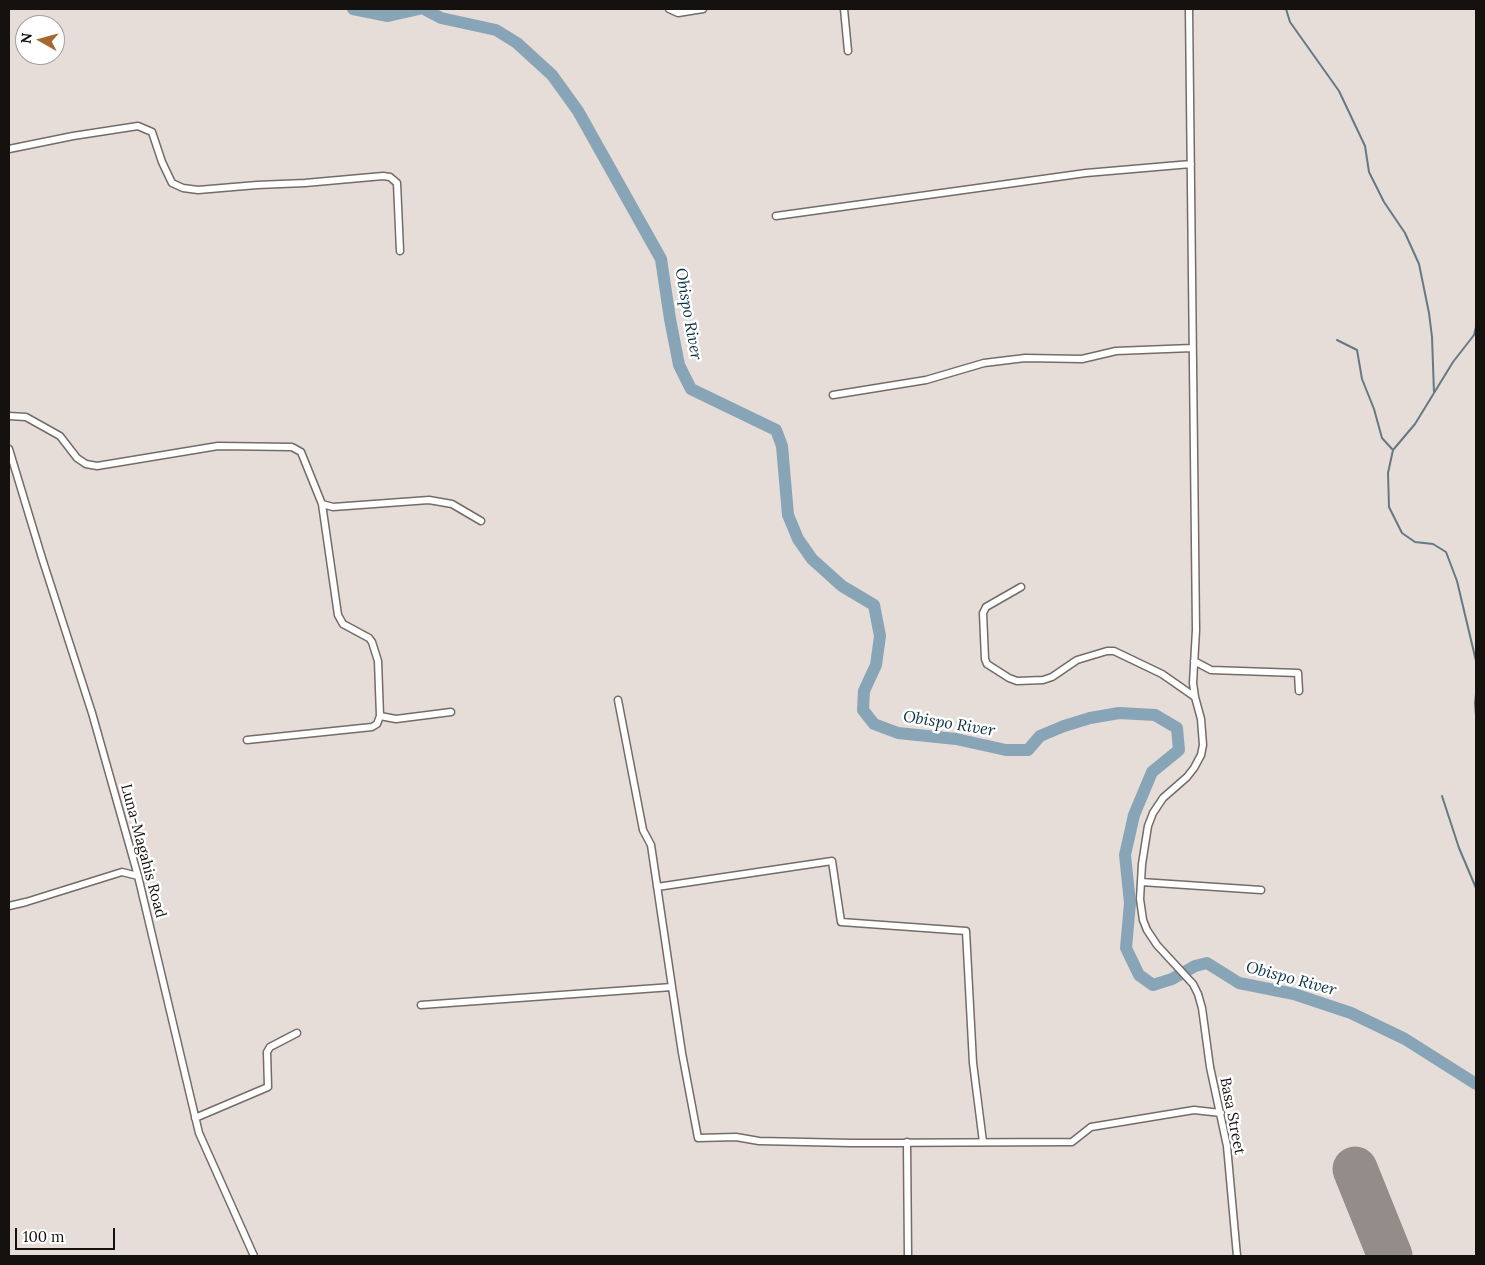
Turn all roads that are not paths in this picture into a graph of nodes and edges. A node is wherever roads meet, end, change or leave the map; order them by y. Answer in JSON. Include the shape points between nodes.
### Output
{"nodes":[{"id":1,"x":669,"y":9,"type":"edge"},
{"id":2,"x":703,"y":9,"type":"edge"},
{"id":3,"x":844,"y":9,"type":"edge"},
{"id":4,"x":1189,"y":9,"type":"edge"},
{"id":5,"x":848,"y":51,"type":"dead end"},
{"id":6,"x":9,"y":149,"type":"edge"},
{"id":7,"x":1191,"y":164,"type":"junction"},
{"id":8,"x":776,"y":216,"type":"dead end"},
{"id":9,"x":400,"y":251,"type":"dead end"},
{"id":10,"x":1192,"y":348,"type":"junction"},
{"id":11,"x":833,"y":395,"type":"dead end"},
{"id":12,"x":9,"y":416,"type":"edge"},
{"id":13,"x":9,"y":449,"type":"edge"},
{"id":14,"x":322,"y":504,"type":"junction"},
{"id":15,"x":480,"y":521,"type":"dead end"},
{"id":16,"x":1020,"y":588,"type":"dead end"},
{"id":17,"x":1194,"y":662,"type":"junction"},
{"id":18,"x":1299,"y":691,"type":"dead end"},
{"id":19,"x":1195,"y":697,"type":"junction"},
{"id":20,"x":618,"y":700,"type":"dead end"},
{"id":21,"x":451,"y":712,"type":"dead end"},
{"id":22,"x":380,"y":716,"type":"junction"},
{"id":23,"x":247,"y":740,"type":"dead end"},
{"id":24,"x":138,"y":876,"type":"junction"},
{"id":25,"x":1141,"y":882,"type":"junction"},
{"id":26,"x":657,"y":887,"type":"junction"},
{"id":27,"x":1261,"y":890,"type":"dead end"},
{"id":28,"x":9,"y":906,"type":"edge"},
{"id":29,"x":672,"y":987,"type":"junction"},
{"id":30,"x":421,"y":1005,"type":"dead end"},
{"id":31,"x":296,"y":1033,"type":"dead end"},
{"id":32,"x":1221,"y":1113,"type":"junction"},
{"id":33,"x":195,"y":1118,"type":"junction"},
{"id":34,"x":907,"y":1142,"type":"junction"},
{"id":35,"x":982,"y":1142,"type":"junction"},
{"id":36,"x":254,"y":1256,"type":"edge"},
{"id":37,"x":908,"y":1256,"type":"edge"},
{"id":38,"x":1237,"y":1256,"type":"edge"}],
"edges":[{"from":1,"to":2,"type":"street","via":[[678,13]]},
{"from":3,"to":5,"type":"street"},
{"from":4,"to":7,"type":"street"},
{"from":6,"to":9,"type":"street","via":[[138,126],[152,132],[172,183],[183,188],[198,190],[390,177],[397,183]]},
{"from":7,"to":8,"type":"street","via":[[1086,173]]},
{"from":7,"to":10,"type":"street"},
{"from":10,"to":11,"type":"street","via":[[1116,351],[1082,359],[1025,358],[984,363],[926,380]]},
{"from":10,"to":17,"type":"street","via":[[1195,412]]},
{"from":12,"to":14,"type":"street","via":[[26,417],[52,431],[77,458],[97,466],[218,446],[292,447],[301,452]]},
{"from":13,"to":24,"type":"street","name":"Luna-Magahis Road","via":[[92,713]]},
{"from":14,"to":15,"type":"street","via":[[429,500],[452,504]]},
{"from":14,"to":22,"type":"street","via":[[338,615],[343,624],[372,642],[378,661]]},
{"from":16,"to":19,"type":"street","via":[[986,607],[983,613],[985,659],[1009,678],[1017,681],[1043,680],[1077,660],[1114,650],[1162,674]]},
{"from":17,"to":18,"type":"street","via":[[1211,670],[1298,673]]},
{"from":17,"to":19,"type":"street"},
{"from":19,"to":25,"type":"street","via":[[1201,719],[1202,755],[1187,777],[1163,798],[1153,813],[1148,826]]},
{"from":20,"to":26,"type":"street","via":[[644,830],[651,845]]},
{"from":21,"to":22,"type":"street","via":[[396,719]]},
{"from":22,"to":23,"type":"street","via":[[372,727]]},
{"from":24,"to":28,"type":"street","via":[[122,872]]},
{"from":24,"to":33,"type":"street","name":"Luna-Magahis Road"},
{"from":25,"to":27,"type":"street"},
{"from":25,"to":32,"type":"street","name":"Basa Street","via":[[1140,899],[1147,930],[1198,994]]},
{"from":26,"to":29,"type":"street"},
{"from":26,"to":35,"type":"street","via":[[832,861],[841,922],[966,930],[973,1063]]},
{"from":29,"to":30,"type":"street"},
{"from":29,"to":34,"type":"street","via":[[698,1138]]},
{"from":31,"to":33,"type":"street","via":[[270,1047],[267,1052],[268,1088]]},
{"from":32,"to":35,"type":"street","via":[[1194,1110],[1091,1126],[1072,1142]]},
{"from":32,"to":38,"type":"street","name":"Basa Street"},
{"from":33,"to":36,"type":"street","name":"Luna-Magahis Road"},
{"from":34,"to":35,"type":"street"},
{"from":34,"to":37,"type":"street"}]}
